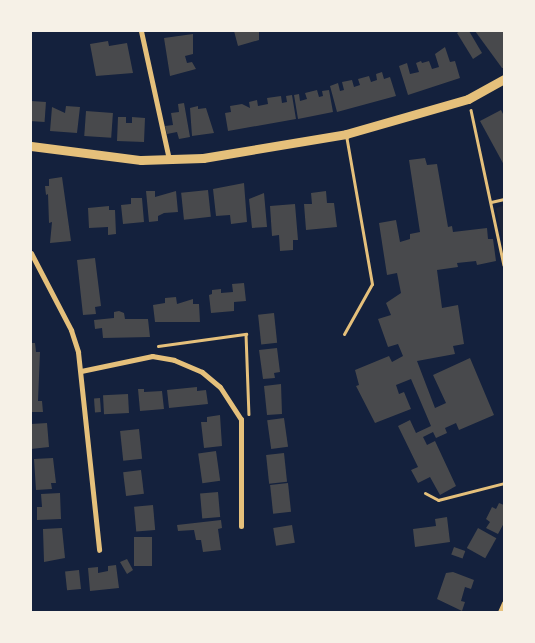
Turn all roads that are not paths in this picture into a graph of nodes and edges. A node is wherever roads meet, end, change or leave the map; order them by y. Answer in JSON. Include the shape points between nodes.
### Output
{"nodes":[{"id":1,"x":141,"y":31,"type":"edge"},
{"id":2,"x":504,"y":79,"type":"edge"},
{"id":3,"x":346,"y":134,"type":"junction"},
{"id":4,"x":31,"y":146,"type":"edge"},
{"id":5,"x":169,"y":159,"type":"junction"},
{"id":6,"x":31,"y":253,"type":"edge"},
{"id":7,"x":344,"y":334,"type":"dead end"},
{"id":8,"x":80,"y":371,"type":"junction"},
{"id":9,"x":504,"y":483,"type":"edge"},
{"id":10,"x":425,"y":493,"type":"dead end"},
{"id":11,"x":241,"y":526,"type":"dead end"},
{"id":12,"x":99,"y":550,"type":"dead end"},
{"id":13,"x":504,"y":603,"type":"edge"},
{"id":14,"x":500,"y":612,"type":"edge"}],
"edges":[{"from":1,"to":5,"type":"street"},
{"from":2,"to":3,"type":"street","via":[[468,99]]},
{"from":3,"to":5,"type":"street","via":[[203,158]]},
{"from":3,"to":7,"type":"lane","via":[[372,284]]},
{"from":4,"to":5,"type":"street","via":[[89,155]]},
{"from":6,"to":8,"type":"street","via":[[71,330]]},
{"from":8,"to":11,"type":"street","via":[[152,356],[174,360],[202,372],[220,387],[241,419]]},
{"from":8,"to":12,"type":"street"},
{"from":9,"to":10,"type":"lane","via":[[438,500]]},
{"from":13,"to":14,"type":"street"}]}
